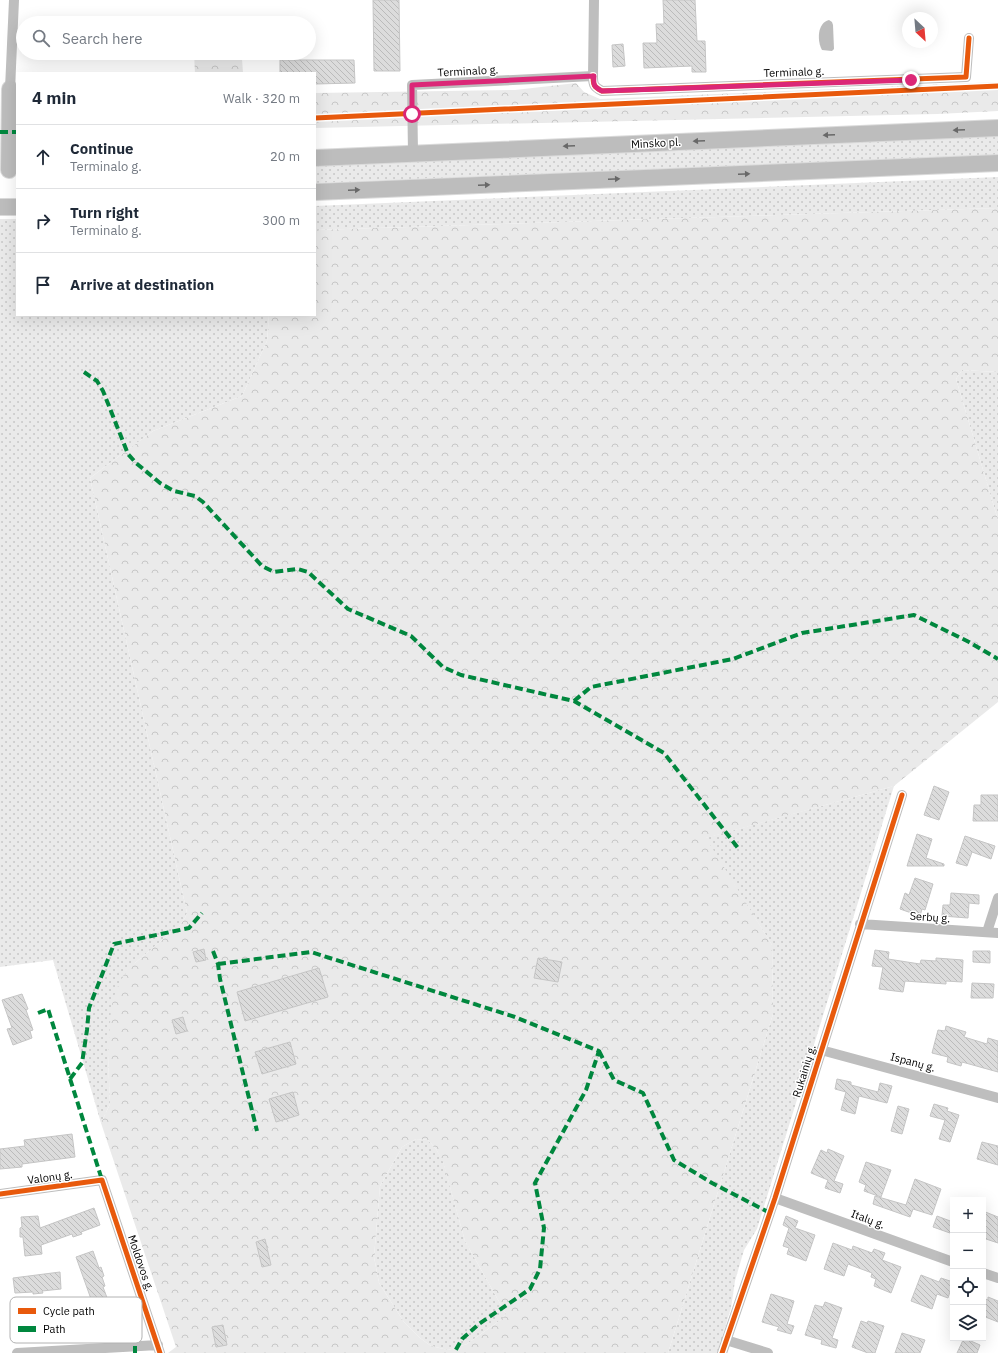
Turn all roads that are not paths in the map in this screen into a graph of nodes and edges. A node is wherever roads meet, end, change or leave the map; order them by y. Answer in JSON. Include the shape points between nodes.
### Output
{"nodes":[{"id":1,"x":14,"y":0,"type":"edge"},
{"id":2,"x":594,"y":0,"type":"edge"},
{"id":3,"x":969,"y":38,"type":"dead end"},
{"id":4,"x":594,"y":76,"type":"junction"},
{"id":5,"x":10,"y":89,"type":"joint"},
{"id":6,"x":998,"y":128,"type":"edge"},
{"id":7,"x":413,"y":153,"type":"junction"},
{"id":8,"x":316,"y":158,"type":"edge"},
{"id":9,"x":998,"y":163,"type":"edge"},
{"id":10,"x":9,"y":170,"type":"edge"},
{"id":11,"x":316,"y":192,"type":"edge"},
{"id":12,"x":16,"y":206,"type":"edge"},
{"id":13,"x":0,"y":207,"type":"edge"},
{"id":14,"x":902,"y":795,"type":"dead end"},
{"id":15,"x":998,"y":898,"type":"edge"},
{"id":16,"x":860,"y":924,"type":"junction"},
{"id":17,"x":987,"y":932,"type":"junction"},
{"id":18,"x":998,"y":933,"type":"edge"},
{"id":19,"x":821,"y":1050,"type":"junction"},
{"id":20,"x":998,"y":1098,"type":"edge"},
{"id":21,"x":102,"y":1180,"type":"joint"},
{"id":22,"x":0,"y":1194,"type":"edge"},
{"id":23,"x":775,"y":1198,"type":"junction"},
{"id":24,"x":950,"y":1261,"type":"edge"},
{"id":25,"x":986,"y":1274,"type":"edge"},
{"id":26,"x":998,"y":1278,"type":"edge"},
{"id":27,"x":141,"y":1297,"type":"edge"},
{"id":28,"x":142,"y":1299,"type":"edge"},
{"id":29,"x":726,"y":1340,"type":"junction"},
{"id":30,"x":159,"y":1349,"type":"edge"},
{"id":31,"x":17,"y":1353,"type":"edge"},
{"id":32,"x":722,"y":1353,"type":"edge"},
{"id":33,"x":768,"y":1353,"type":"edge"}],
"edges":[{"from":1,"to":5,"type":"street"},
{"from":2,"to":4,"type":"street","name":"Terminalo g."},
{"from":3,"to":4,"type":"street","name":"Terminalo g.","via":[[966,77],[602,91],[593,84]]},
{"from":4,"to":7,"type":"street","name":"Terminalo g.","via":[[412,85]]},
{"from":5,"to":10,"type":"highway"},
{"from":6,"to":7,"type":"highway","name":"Minsko pl.","one_way":true},
{"from":7,"to":8,"type":"highway","name":"Minsko pl."},
{"from":11,"to":9,"type":"highway","one_way":true},
{"from":12,"to":13,"type":"highway"},
{"from":14,"to":16,"type":"street","name":"Rukainių g."},
{"from":15,"to":17,"type":"street"},
{"from":16,"to":17,"type":"street","name":"Serbų g."},
{"from":16,"to":19,"type":"street","name":"Rukainių g."},
{"from":17,"to":18,"type":"street","name":"Serbų g."},
{"from":19,"to":20,"type":"street","name":"Ispanų g."},
{"from":19,"to":23,"type":"street","name":"Rukainių g."},
{"from":21,"to":22,"type":"street","name":"Valonų g."},
{"from":21,"to":27,"type":"street","name":"Moldovos g."},
{"from":23,"to":24,"type":"street","name":"Italų g."},
{"from":23,"to":29,"type":"street","name":"Rukainių g."},
{"from":25,"to":26,"type":"street"},
{"from":28,"to":30,"type":"street","name":"Moldovos g."},
{"from":29,"to":32,"type":"street","name":"Rukainių g."},
{"from":29,"to":33,"type":"street"},
{"from":30,"to":31,"type":"street"}]}
